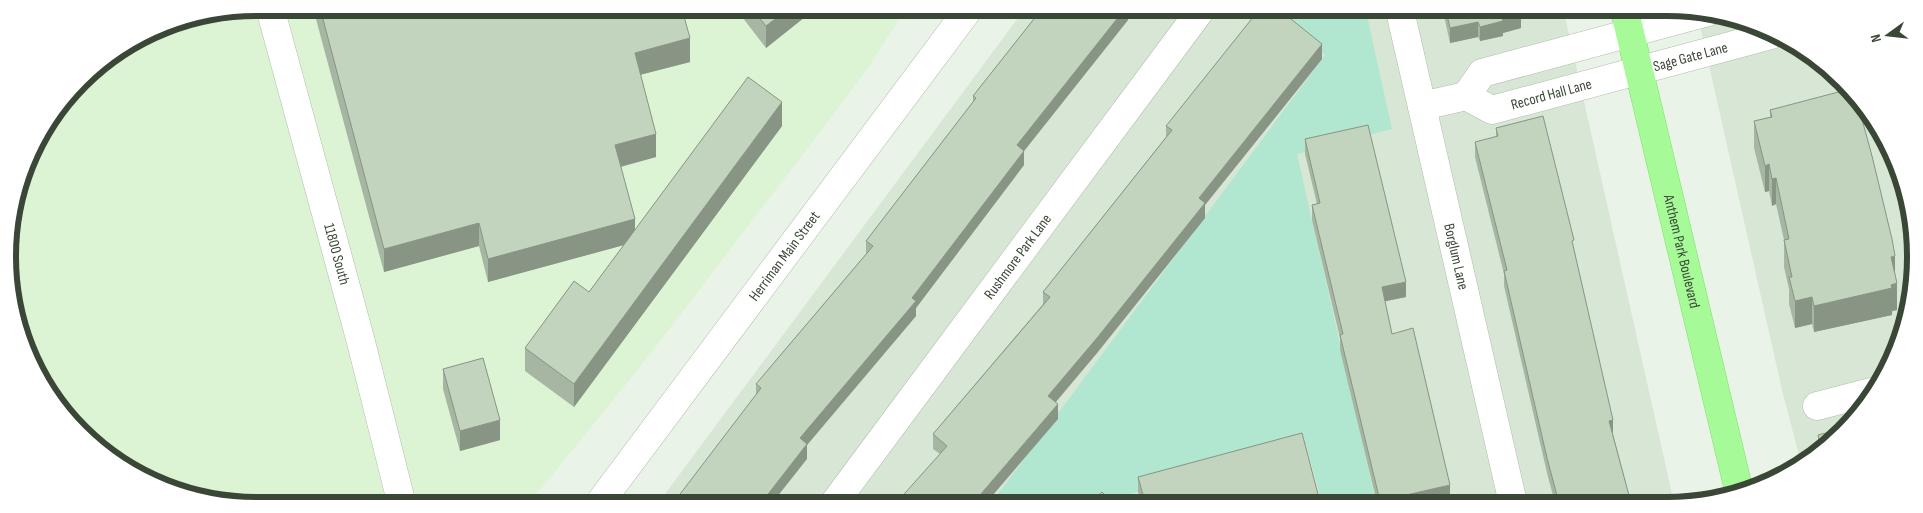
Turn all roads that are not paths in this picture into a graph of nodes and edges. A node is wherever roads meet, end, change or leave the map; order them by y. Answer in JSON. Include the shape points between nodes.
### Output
{"nodes":[{"id":1,"x":272,"y":16,"type":"edge"},
{"id":2,"x":964,"y":16,"type":"edge"},
{"id":3,"x":1196,"y":16,"type":"edge"},
{"id":4,"x":1401,"y":16,"type":"edge"},
{"id":5,"x":1675,"y":17,"type":"edge"},
{"id":6,"x":1628,"y":23,"type":"edge"},
{"id":7,"x":1763,"y":37,"type":"edge"},
{"id":8,"x":1639,"y":70,"type":"junction"},
{"id":9,"x":1466,"y":96,"type":"junction"},
{"id":10,"x":1422,"y":106,"type":"junction"},
{"id":11,"x":1863,"y":394,"type":"edge"},
{"id":12,"x":1817,"y":406,"type":"dead end"},
{"id":13,"x":1738,"y":486,"type":"edge"},
{"id":14,"x":401,"y":497,"type":"edge"},
{"id":15,"x":605,"y":497,"type":"edge"},
{"id":16,"x":839,"y":497,"type":"edge"},
{"id":17,"x":1512,"y":497,"type":"edge"}],
"edges":[{"from":1,"to":14,"type":"street","name":"11800 South"},
{"from":2,"to":15,"type":"street","name":"Herriman Main Street"},
{"from":3,"to":16,"type":"street","name":"Rushmore Park Lane"},
{"from":4,"to":10,"type":"street","name":"Borglum Lane"},
{"from":5,"to":6,"type":"street"},
{"from":6,"to":8,"type":"main road","name":"Anthem Park Boulevard"},
{"from":6,"to":9,"type":"street","via":[[1482,73]]},
{"from":7,"to":8,"type":"street","name":"Sage Gate Lane"},
{"from":8,"to":9,"type":"street","name":"Record Hall Lane","via":[[1492,110]]},
{"from":8,"to":13,"type":"main road","name":"Anthem Park Boulevard"},
{"from":9,"to":10,"type":"street"},
{"from":10,"to":17,"type":"street","name":"Borglum Lane"},
{"from":11,"to":12,"type":"street"}]}
